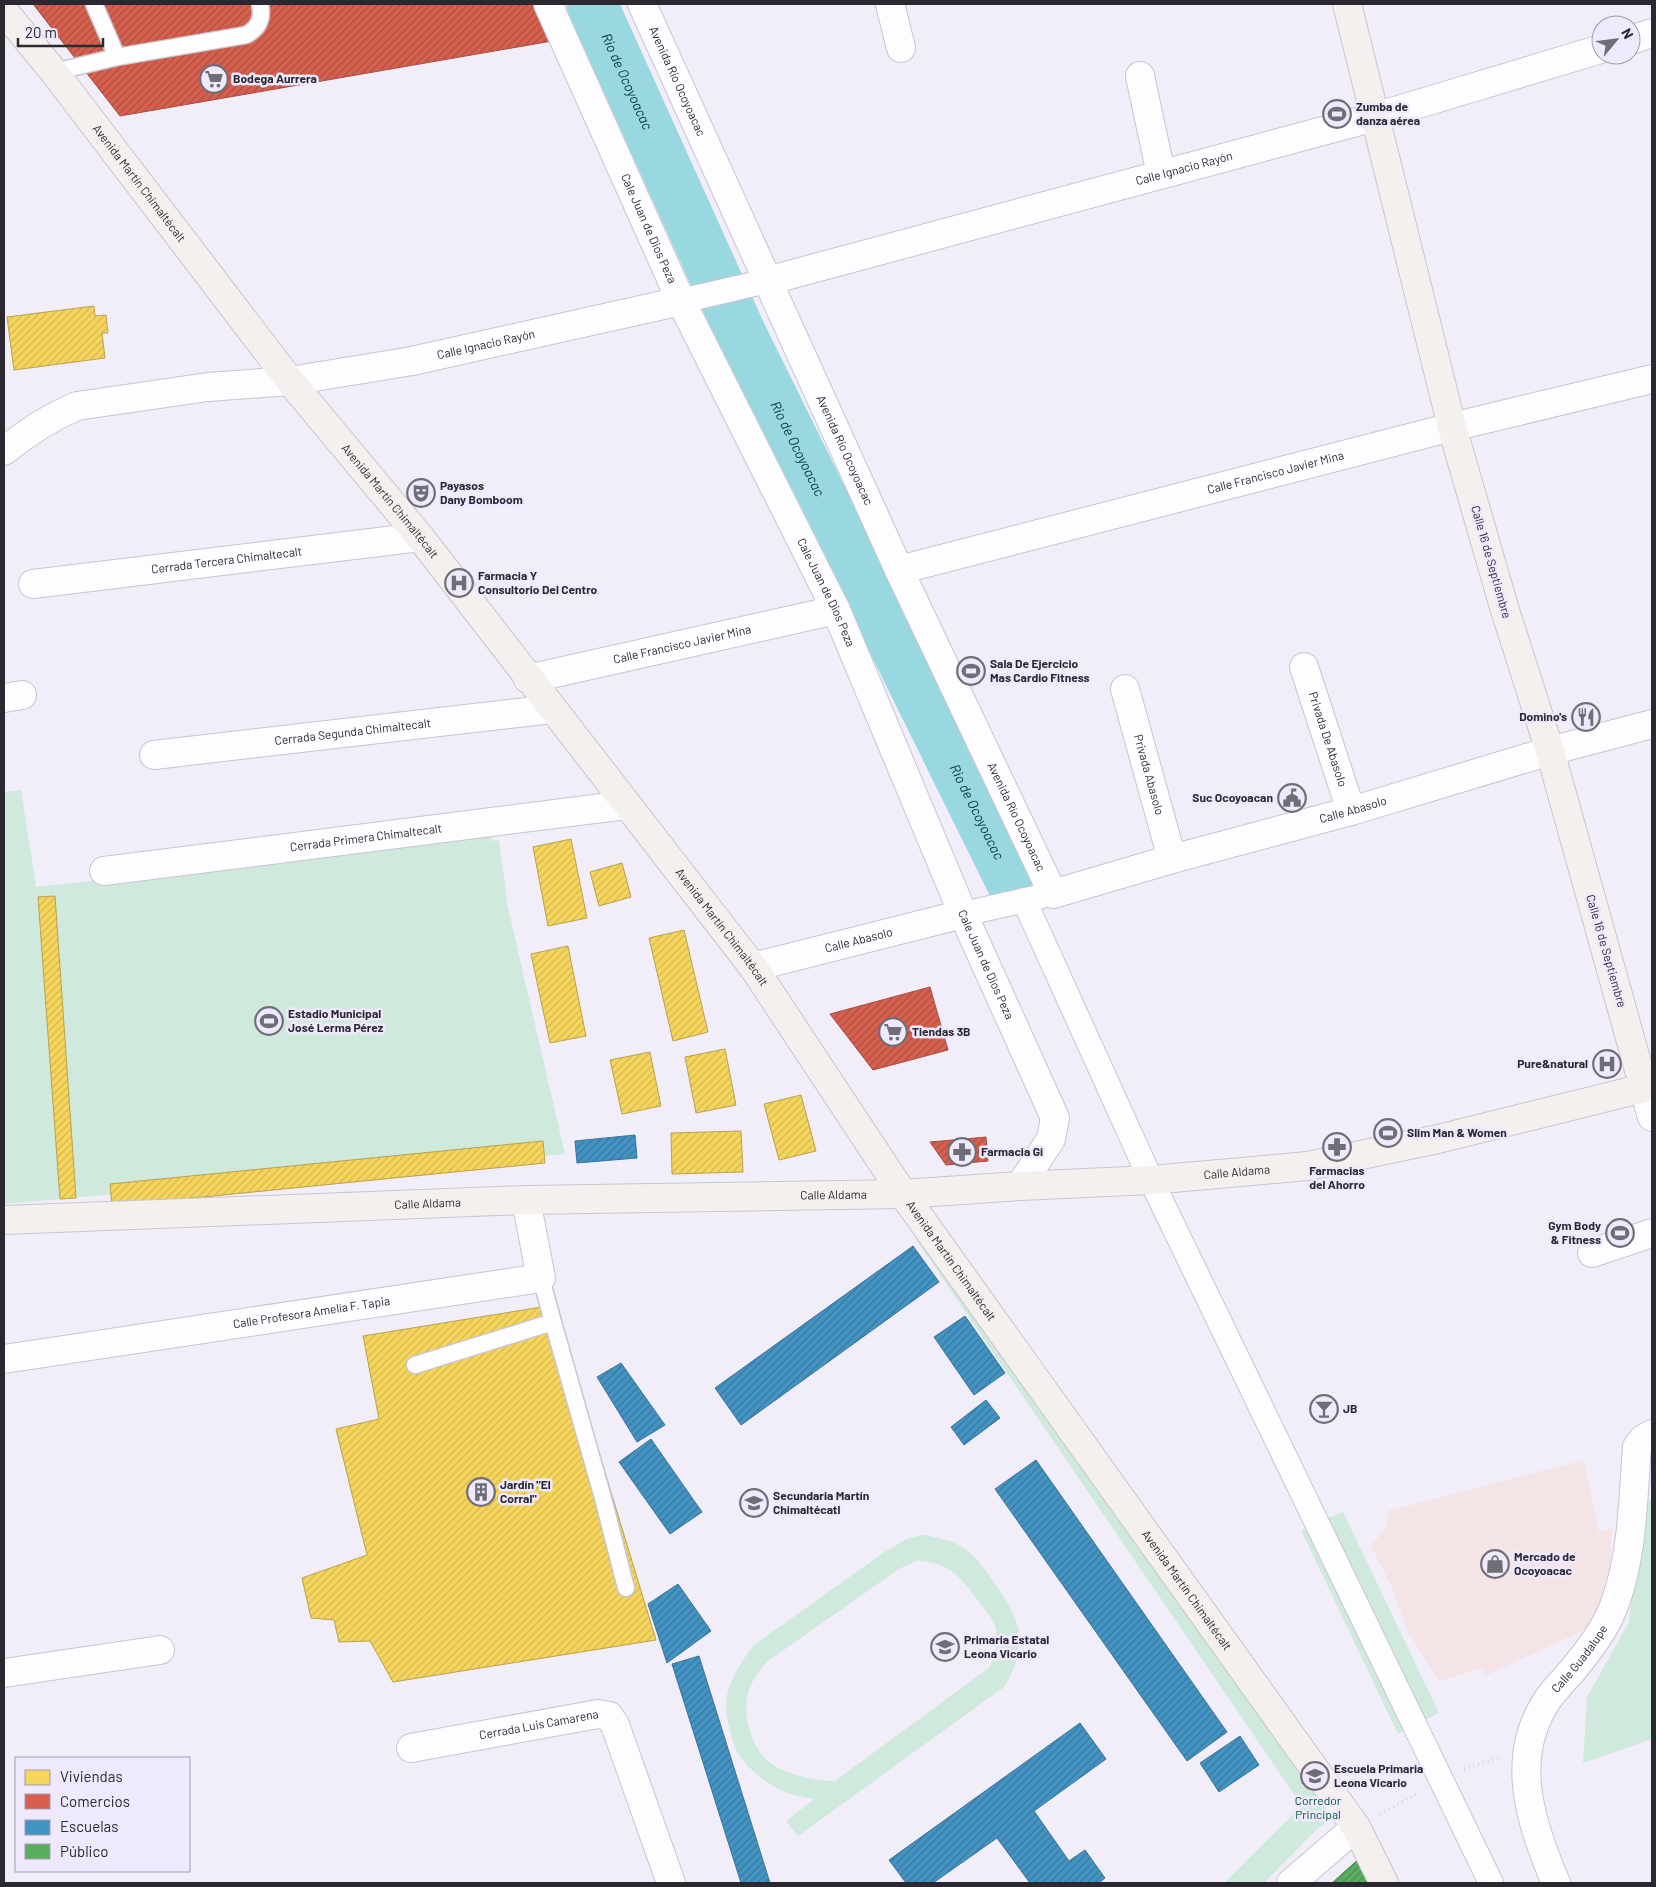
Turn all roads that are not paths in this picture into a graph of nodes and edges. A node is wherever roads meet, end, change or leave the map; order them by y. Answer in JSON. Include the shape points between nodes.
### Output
{"nodes":[{"id":1,"x":94,"y":4,"type":"edge"},
{"id":2,"x":260,"y":4,"type":"edge"},
{"id":3,"x":548,"y":4,"type":"edge"},
{"id":4,"x":642,"y":4,"type":"edge"},
{"id":5,"x":890,"y":4,"type":"edge"},
{"id":6,"x":1347,"y":4,"type":"edge"},
{"id":7,"x":4,"y":11,"type":"edge"},
{"id":8,"x":901,"y":48,"type":"dead end"},
{"id":9,"x":1591,"y":52,"type":"edge"},
{"id":10,"x":117,"y":58,"type":"junction"},
{"id":11,"x":54,"y":72,"type":"junction"},
{"id":12,"x":1140,"y":76,"type":"dead end"},
{"id":13,"x":1375,"y":117,"type":"junction"},
{"id":14,"x":1161,"y":174,"type":"junction"},
{"id":15,"x":761,"y":282,"type":"junction"},
{"id":16,"x":686,"y":300,"type":"junction"},
{"id":17,"x":1652,"y":379,"type":"edge"},
{"id":18,"x":290,"y":381,"type":"junction"},
{"id":19,"x":1452,"y":427,"type":"junction"},
{"id":20,"x":4,"y":451,"type":"edge"},
{"id":21,"x":420,"y":537,"type":"junction"},
{"id":22,"x":899,"y":570,"type":"junction"},
{"id":23,"x":33,"y":584,"type":"dead end"},
{"id":24,"x":836,"y":610,"type":"junction"},
{"id":25,"x":1304,"y":667,"type":"dead end"},
{"id":26,"x":528,"y":679,"type":"junction"},
{"id":27,"x":1125,"y":689,"type":"dead end"},
{"id":28,"x":552,"y":709,"type":"junction"},
{"id":29,"x":1652,"y":724,"type":"edge"},
{"id":30,"x":1550,"y":751,"type":"junction"},
{"id":31,"x":154,"y":755,"type":"dead end"},
{"id":32,"x":626,"y":805,"type":"junction"},
{"id":33,"x":1351,"y":811,"type":"junction"},
{"id":34,"x":1172,"y":859,"type":"junction"},
{"id":35,"x":104,"y":871,"type":"dead end"},
{"id":36,"x":1053,"y":894,"type":"junction"},
{"id":37,"x":1024,"y":900,"type":"junction"},
{"id":38,"x":963,"y":914,"type":"junction"},
{"id":39,"x":753,"y":967,"type":"junction"},
{"id":40,"x":1648,"y":1087,"type":"edge"},
{"id":41,"x":1652,"y":1116,"type":"edge"},
{"id":42,"x":1151,"y":1180,"type":"junction"},
{"id":43,"x":1020,"y":1186,"type":"junction"},
{"id":44,"x":903,"y":1194,"type":"junction"},
{"id":45,"x":526,"y":1200,"type":"junction"},
{"id":46,"x":4,"y":1220,"type":"edge"},
{"id":47,"x":1652,"y":1234,"type":"edge"},
{"id":48,"x":1592,"y":1253,"type":"dead end"},
{"id":49,"x":541,"y":1278,"type":"junction"},
{"id":50,"x":553,"y":1322,"type":"junction"},
{"id":51,"x":4,"y":1359,"type":"edge"},
{"id":52,"x":415,"y":1365,"type":"dead end"},
{"id":53,"x":1652,"y":1434,"type":"edge"},
{"id":54,"x":626,"y":1588,"type":"dead end"},
{"id":55,"x":160,"y":1650,"type":"dead end"},
{"id":56,"x":4,"y":1673,"type":"edge"},
{"id":57,"x":411,"y":1748,"type":"dead end"},
{"id":58,"x":1356,"y":1827,"type":"junction"},
{"id":59,"x":671,"y":1883,"type":"edge"},
{"id":60,"x":1291,"y":1883,"type":"edge"},
{"id":61,"x":1384,"y":1883,"type":"edge"},
{"id":62,"x":1491,"y":1883,"type":"edge"},
{"id":63,"x":1556,"y":1883,"type":"edge"}],
"edges":[{"from":1,"to":10,"type":"lane"},
{"from":2,"to":10,"type":"lane","via":[[262,17],[253,31],[246,35]]},
{"from":3,"to":16,"type":"street","name":"Cale Juan de Dios Peza"},
{"from":4,"to":15,"type":"street","name":"Avenida Río Ocoyoacac"},
{"from":5,"to":8,"type":"street"},
{"from":6,"to":13,"type":"main road","name":"Calle 16 de Septiembre"},
{"from":7,"to":11,"type":"main road","name":"Avenida Martín Chimaltécalt"},
{"from":9,"to":13,"type":"street","name":"Calle Ignacio Rayón"},
{"from":10,"to":11,"type":"lane"},
{"from":11,"to":18,"type":"main road","name":"Avenida Martín Chimaltécalt"},
{"from":12,"to":14,"type":"street"},
{"from":13,"to":14,"type":"street","name":"Calle Ignacio Rayón"},
{"from":13,"to":19,"type":"main road","name":"Calle 16 de Septiembre"},
{"from":14,"to":15,"type":"street","name":"Calle Ignacio Rayón"},
{"from":15,"to":16,"type":"street"},
{"from":15,"to":22,"type":"street","name":"Avenida Río Ocoyoacac"},
{"from":16,"to":18,"type":"street","name":"Calle Ignacio Rayón","via":[[412,361]]},
{"from":16,"to":24,"type":"street","name":"Cale Juan de Dios Peza"},
{"from":17,"to":19,"type":"street","name":"Calle Francisco Javier Mina"},
{"from":18,"to":20,"type":"street","name":"Calle Ignacio Rayón","via":[[208,387],[77,406],[32,430]]},
{"from":18,"to":21,"type":"main road","name":"Avenida Martín Chimaltécalt"},
{"from":19,"to":22,"type":"street","name":"Calle Francisco Javier Mina"},
{"from":19,"to":30,"type":"main road","name":"Calle 16 de Septiembre"},
{"from":21,"to":23,"type":"street","name":"Cerrada Tercera Chimaltecalt"},
{"from":21,"to":26,"type":"main road","name":"Avenida Martín Chimaltécalt"},
{"from":22,"to":36,"type":"street","name":"Avenida Río Ocoyoacac"},
{"from":24,"to":26,"type":"street","name":"Calle Francisco Javier Mina"},
{"from":24,"to":38,"type":"street","name":"Cale Juan de Dios Peza"},
{"from":25,"to":33,"type":"street","name":"Privada De Abasolo"},
{"from":26,"to":28,"type":"main road","name":"Avenida Martín Chimaltécalt"},
{"from":27,"to":34,"type":"street","name":"Privada Abasolo"},
{"from":28,"to":31,"type":"street","name":"Cerrada Segunda Chimaltecalt"},
{"from":28,"to":32,"type":"main road","name":"Avenida Martín Chimaltécalt"},
{"from":29,"to":30,"type":"street","name":"Calle Abasolo"},
{"from":30,"to":33,"type":"street","name":"Calle Abasolo"},
{"from":30,"to":40,"type":"main road","name":"Calle 16 de Septiembre"},
{"from":32,"to":35,"type":"street","name":"Cerrada Primera Chimaltecalt"},
{"from":32,"to":39,"type":"main road","name":"Avenida Martín Chimaltécalt"},
{"from":33,"to":34,"type":"street","name":"Calle Abasolo"},
{"from":34,"to":36,"type":"street","name":"Calle Abasolo"},
{"from":36,"to":37,"type":"street"},
{"from":37,"to":38,"type":"street"},
{"from":37,"to":42,"type":"street"},
{"from":38,"to":39,"type":"street","name":"Calle Abasolo"},
{"from":38,"to":43,"type":"street","name":"Cale Juan de Dios Peza","via":[[1054,1118],[1051,1139]]},
{"from":39,"to":44,"type":"main road","name":"Avenida Martín Chimaltécalt"},
{"from":40,"to":41,"type":"street","name":"Calle 16 de Septiembre"},
{"from":40,"to":42,"type":"main road","name":"Calle Aldama","via":[[1438,1140],[1308,1166]]},
{"from":42,"to":43,"type":"main road","name":"Calle Aldama"},
{"from":42,"to":62,"type":"street"},
{"from":43,"to":44,"type":"main road","name":"Calle Aldama"},
{"from":44,"to":45,"type":"main road","name":"Calle Aldama"},
{"from":44,"to":58,"type":"main road","name":"Avenida Martín Chimaltécalt"},
{"from":45,"to":46,"type":"main road","name":"Calle Aldama"},
{"from":45,"to":49,"type":"street"},
{"from":47,"to":48,"type":"street"},
{"from":49,"to":50,"type":"lane"},
{"from":49,"to":51,"type":"street","name":"Calle Profesora Amelía F. Tapia"},
{"from":50,"to":52,"type":"lane"},
{"from":50,"to":54,"type":"lane"},
{"from":53,"to":63,"type":"street","name":"Calle Guadalupe","via":[[1637,1447],[1627,1555],[1616,1601],[1602,1631],[1548,1700],[1532,1728],[1526,1757],[1528,1802],[1538,1839]]},
{"from":55,"to":56,"type":"street"},
{"from":57,"to":59,"type":"street","name":"Cerrada Luis Camarena","via":[[598,1714],[608,1716],[615,1726]]},
{"from":58,"to":60,"type":"street"},
{"from":58,"to":61,"type":"main road","name":"Avenida Martín Chimaltécalt"}]}
